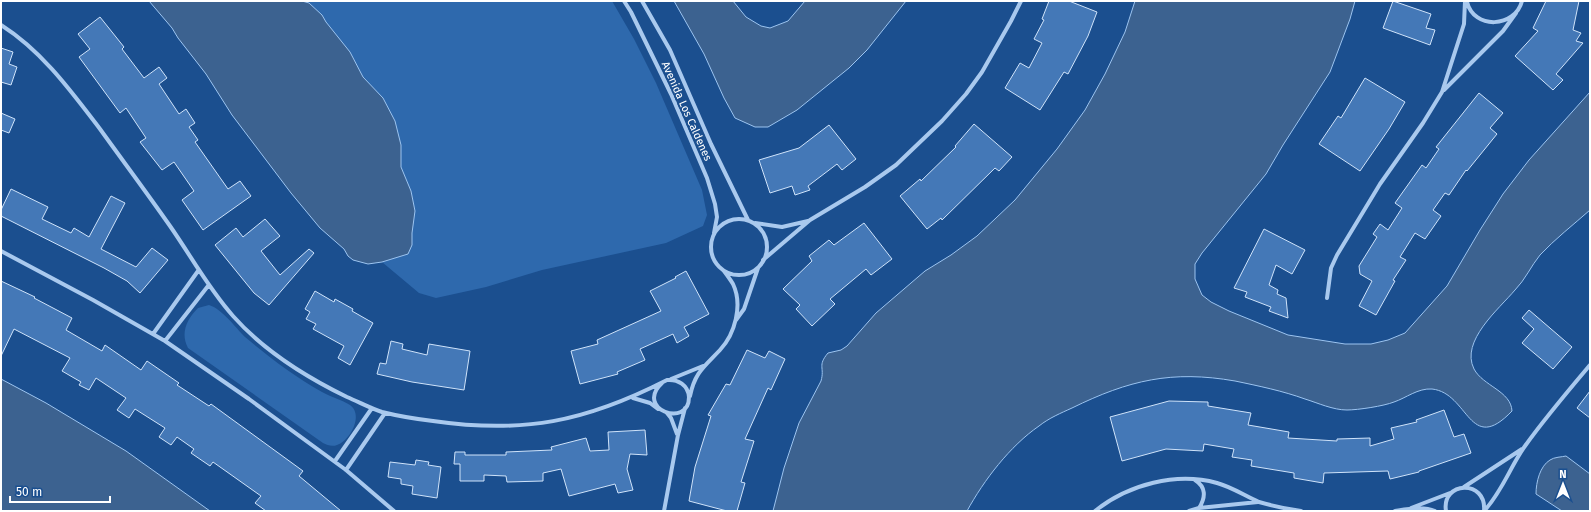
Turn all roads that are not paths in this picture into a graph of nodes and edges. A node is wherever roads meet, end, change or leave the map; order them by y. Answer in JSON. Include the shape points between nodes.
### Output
{"nodes":[{"id":1,"x":624,"y":1,"type":"edge"},
{"id":2,"x":642,"y":1,"type":"edge"},
{"id":3,"x":1021,"y":1,"type":"edge"},
{"id":4,"x":1466,"y":1,"type":"edge"},
{"id":5,"x":1522,"y":1,"type":"edge"},
{"id":6,"x":1516,"y":13,"type":"junction"},
{"id":7,"x":1,"y":25,"type":"edge"},
{"id":8,"x":1442,"y":92,"type":"junction"},
{"id":9,"x":748,"y":220,"type":"junction"},
{"id":10,"x":810,"y":220,"type":"junction"},
{"id":11,"x":753,"y":222,"type":"junction"},
{"id":12,"x":714,"y":233,"type":"junction"},
{"id":13,"x":1,"y":252,"type":"edge"},
{"id":14,"x":763,"y":260,"type":"junction"},
{"id":15,"x":758,"y":267,"type":"junction"},
{"id":16,"x":198,"y":271,"type":"junction"},
{"id":17,"x":724,"y":271,"type":"junction"},
{"id":18,"x":208,"y":286,"type":"junction"},
{"id":19,"x":1327,"y":298,"type":"dead end"},
{"id":20,"x":735,"y":322,"type":"junction"},
{"id":21,"x":153,"y":334,"type":"junction"},
{"id":22,"x":166,"y":341,"type":"junction"},
{"id":23,"x":1590,"y":364,"type":"edge"},
{"id":24,"x":704,"y":366,"type":"junction"},
{"id":25,"x":667,"y":380,"type":"junction"},
{"id":26,"x":662,"y":383,"type":"junction"},
{"id":27,"x":633,"y":398,"type":"junction"},
{"id":28,"x":688,"y":400,"type":"junction"},
{"id":29,"x":372,"y":408,"type":"junction"},
{"id":30,"x":685,"y":408,"type":"junction"},
{"id":31,"x":385,"y":412,"type":"junction"},
{"id":32,"x":665,"y":412,"type":"junction"},
{"id":33,"x":678,"y":435,"type":"junction"},
{"id":34,"x":1524,"y":447,"type":"junction"},
{"id":35,"x":335,"y":461,"type":"junction"},
{"id":36,"x":346,"y":470,"type":"junction"},
{"id":37,"x":1194,"y":479,"type":"junction"},
{"id":38,"x":1464,"y":487,"type":"junction"},
{"id":39,"x":1452,"y":492,"type":"junction"},
{"id":40,"x":1259,"y":502,"type":"junction"},
{"id":41,"x":1199,"y":508,"type":"junction"},
{"id":42,"x":1411,"y":508,"type":"junction"},
{"id":43,"x":394,"y":511,"type":"edge"},
{"id":44,"x":664,"y":511,"type":"edge"},
{"id":45,"x":1095,"y":511,"type":"edge"},
{"id":46,"x":1189,"y":511,"type":"edge"},
{"id":47,"x":1301,"y":511,"type":"edge"},
{"id":48,"x":1395,"y":511,"type":"edge"},
{"id":49,"x":1435,"y":511,"type":"edge"},
{"id":50,"x":1446,"y":511,"type":"edge"},
{"id":51,"x":1484,"y":511,"type":"edge"}],
"edges":[{"from":1,"to":12,"type":"street","name":"Avenida Los Caldenes","via":[[672,94],[707,178],[717,217]]},
{"from":2,"to":9,"type":"street","name":"Avenida Los Caldenes","via":[[670,50]]},
{"from":3,"to":10,"type":"street","via":[[982,72],[942,121],[896,165]]},
{"from":4,"to":6,"type":"street","via":[[1473,14],[1490,22],[1508,19]]},
{"from":4,"to":8,"type":"street","via":[[1464,24]]},
{"from":5,"to":6,"type":"street"},
{"from":6,"to":8,"type":"street","via":[[1502,31]]},
{"from":7,"to":16,"type":"street","via":[[34,50],[56,72],[170,226]]},
{"from":8,"to":19,"type":"street","via":[[1380,184],[1337,255]]},
{"from":9,"to":11,"type":"street"},
{"from":9,"to":12,"type":"street","via":[[741,218],[725,222]]},
{"from":10,"to":11,"type":"street","via":[[782,227]]},
{"from":10,"to":14,"type":"street"},
{"from":11,"to":14,"type":"street","via":[[760,228],[767,244]]},
{"from":12,"to":17,"type":"street","via":[[710,250],[717,265]]},
{"from":13,"to":21,"type":"street"},
{"from":14,"to":15,"type":"street"},
{"from":15,"to":17,"type":"street","via":[[742,275]]},
{"from":15,"to":20,"type":"street","via":[[744,309]]},
{"from":16,"to":18,"type":"street"},
{"from":16,"to":21,"type":"street"},
{"from":17,"to":20,"type":"street","via":[[733,284],[737,298]]},
{"from":18,"to":22,"type":"street"},
{"from":18,"to":29,"type":"street","via":[[234,318],[278,356],[316,380]]},
{"from":20,"to":24,"type":"street","via":[[721,350]]},
{"from":21,"to":22,"type":"street"},
{"from":22,"to":35,"type":"street"},
{"from":23,"to":34,"type":"street"},
{"from":24,"to":25,"type":"street"},
{"from":24,"to":28,"type":"street","via":[[692,386]]},
{"from":25,"to":26,"type":"street"},
{"from":25,"to":28,"type":"street","via":[[683,384],[687,389]]},
{"from":26,"to":27,"type":"street"},
{"from":26,"to":32,"type":"street","via":[[654,398]]},
{"from":27,"to":31,"type":"street","via":[[562,421],[529,425],[462,425]]},
{"from":27,"to":32,"type":"street","via":[[650,403]]},
{"from":28,"to":30,"type":"street"},
{"from":29,"to":31,"type":"street"},
{"from":29,"to":35,"type":"street"},
{"from":30,"to":32,"type":"street","via":[[677,413]]},
{"from":30,"to":33,"type":"street"},
{"from":31,"to":36,"type":"street"},
{"from":32,"to":33,"type":"street","via":[[671,418]]},
{"from":33,"to":44,"type":"street"},
{"from":34,"to":38,"type":"street"},
{"from":34,"to":51,"type":"street","via":[[1500,490]]},
{"from":35,"to":36,"type":"street"},
{"from":36,"to":43,"type":"street"},
{"from":37,"to":40,"type":"street","via":[[1218,483]]},
{"from":37,"to":41,"type":"street","via":[[1203,487],[1204,500]]},
{"from":37,"to":45,"type":"street","via":[[1171,479],[1145,485],[1120,495]]},
{"from":38,"to":39,"type":"street"},
{"from":38,"to":51,"type":"street","via":[[1476,490],[1483,500]]},
{"from":39,"to":42,"type":"street"},
{"from":39,"to":50,"type":"street","via":[[1446,501]]},
{"from":40,"to":41,"type":"street"},
{"from":40,"to":47,"type":"street"},
{"from":41,"to":46,"type":"street"},
{"from":42,"to":48,"type":"street"},
{"from":42,"to":49,"type":"street"}]}
